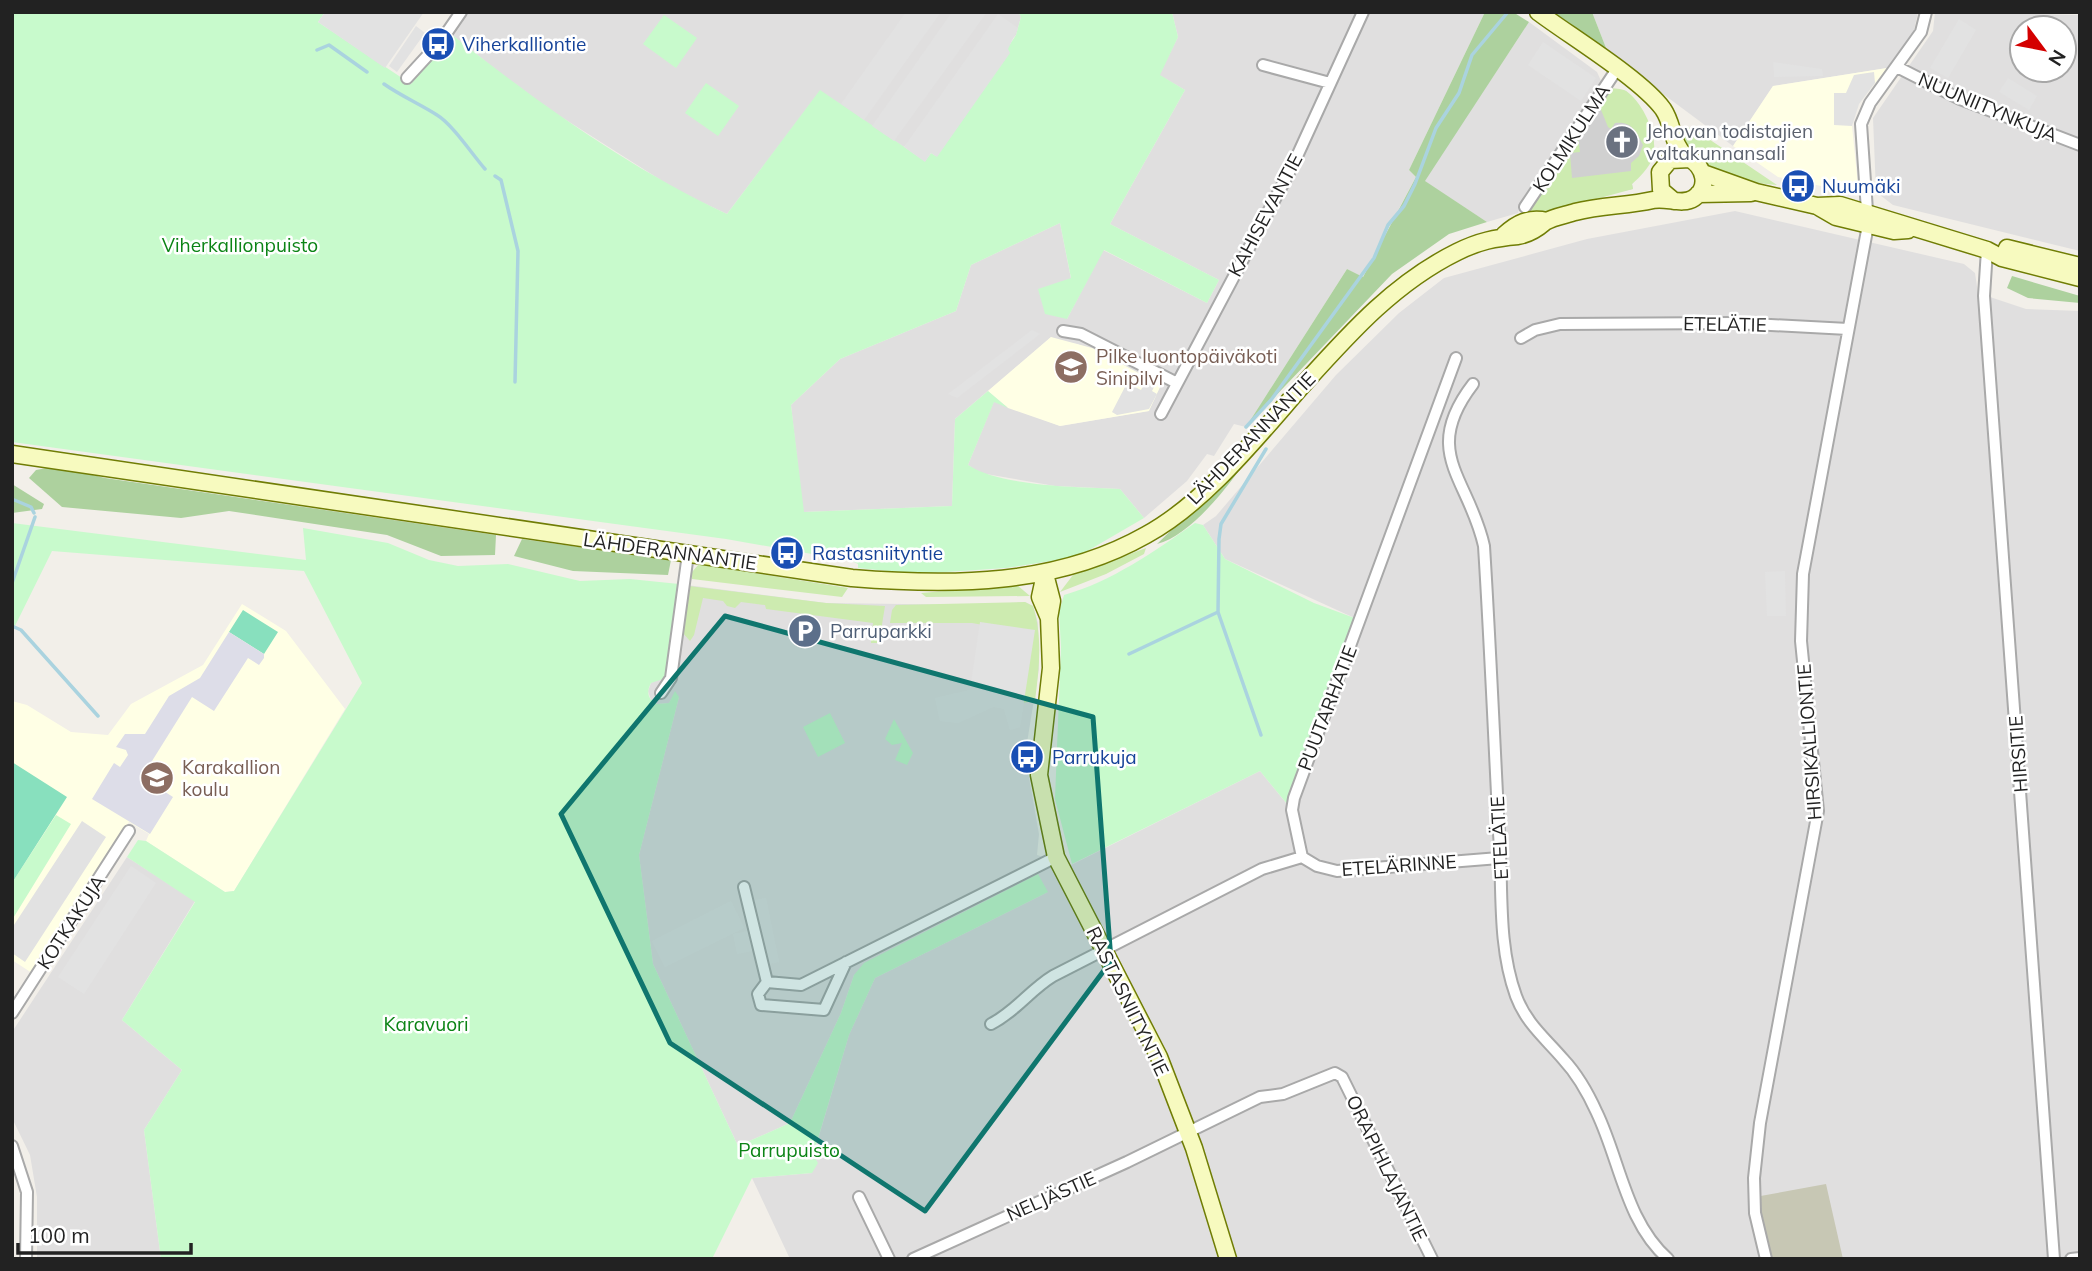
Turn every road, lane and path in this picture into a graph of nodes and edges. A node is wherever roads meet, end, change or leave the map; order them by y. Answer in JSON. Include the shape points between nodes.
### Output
{"nodes":[{"id":1,"x":461,"y":12,"type":"edge"},
{"id":2,"x":1363,"y":12,"type":"edge"},
{"id":3,"x":1538,"y":12,"type":"edge"},
{"id":4,"x":1926,"y":12,"type":"edge"},
{"id":5,"x":1263,"y":65,"type":"dead end"},
{"id":6,"x":1897,"y":67,"type":"junction"},
{"id":7,"x":1617,"y":69,"type":"junction"},
{"id":8,"x":407,"y":78,"type":"dead end"},
{"id":9,"x":1331,"y":83,"type":"junction"},
{"id":10,"x":1648,"y":96,"type":"junction"},
{"id":11,"x":2080,"y":145,"type":"edge"},
{"id":12,"x":1686,"y":158,"type":"junction"},
{"id":13,"x":1662,"y":171,"type":"junction"},
{"id":14,"x":1703,"y":173,"type":"junction"},
{"id":15,"x":1756,"y":192,"type":"junction"},
{"id":16,"x":1698,"y":194,"type":"junction"},
{"id":17,"x":1674,"y":201,"type":"junction"},
{"id":18,"x":1625,"y":204,"type":"junction"},
{"id":19,"x":1525,"y":207,"type":"dead end"},
{"id":20,"x":1868,"y":219,"type":"junction"},
{"id":21,"x":1987,"y":250,"type":"junction"},
{"id":22,"x":2080,"y":266,"type":"edge"},
{"id":23,"x":2080,"y":278,"type":"edge"},
{"id":24,"x":1848,"y":329,"type":"junction"},
{"id":25,"x":1063,"y":331,"type":"dead end"},
{"id":26,"x":1521,"y":338,"type":"dead end"},
{"id":27,"x":1456,"y":358,"type":"dead end"},
{"id":28,"x":1177,"y":383,"type":"junction"},
{"id":29,"x":1473,"y":384,"type":"dead end"},
{"id":30,"x":1161,"y":414,"type":"dead end"},
{"id":31,"x":12,"y":454,"type":"edge"},
{"id":32,"x":688,"y":554,"type":"junction"},
{"id":33,"x":1045,"y":574,"type":"junction"},
{"id":34,"x":661,"y":693,"type":"dead end"},
{"id":35,"x":129,"y":831,"type":"dead end"},
{"id":36,"x":1056,"y":857,"type":"junction"},
{"id":37,"x":1302,"y":857,"type":"junction"},
{"id":38,"x":1499,"y":858,"type":"junction"},
{"id":39,"x":744,"y":887,"type":"dead end"},
{"id":40,"x":1105,"y":949,"type":"junction"},
{"id":41,"x":846,"y":962,"type":"junction"},
{"id":42,"x":767,"y":982,"type":"junction"},
{"id":43,"x":12,"y":1013,"type":"edge"},
{"id":44,"x":991,"y":1024,"type":"dead end"},
{"id":45,"x":1188,"y":1132,"type":"junction"},
{"id":46,"x":12,"y":1146,"type":"edge"},
{"id":47,"x":859,"y":1196,"type":"dead end"},
{"id":48,"x":2080,"y":1258,"type":"edge"},
{"id":49,"x":26,"y":1259,"type":"edge"},
{"id":50,"x":889,"y":1259,"type":"edge"},
{"id":51,"x":913,"y":1259,"type":"edge"},
{"id":52,"x":1228,"y":1259,"type":"edge"},
{"id":53,"x":1432,"y":1259,"type":"edge"},
{"id":54,"x":1668,"y":1259,"type":"edge"},
{"id":55,"x":1766,"y":1259,"type":"edge"},
{"id":56,"x":2054,"y":1259,"type":"edge"},
{"id":57,"x":2071,"y":1259,"type":"edge"}],
"edges":[{"from":1,"to":8,"type":"street"},
{"from":2,"to":9,"type":"street","name":"KAHISEVANTIE"},
{"from":3,"to":7,"type":"main road"},
{"from":4,"to":6,"type":"street","name":"HIRSIKALLIONTIE","via":[[1922,32]]},
{"from":5,"to":9,"type":"street"},
{"from":6,"to":11,"type":"street","name":"NUUNIITYNKUJA","via":[[1952,96]]},
{"from":6,"to":20,"type":"street","name":"HIRSIKALLIONTIE","via":[[1870,103],[1861,124]]},
{"from":7,"to":10,"type":"main road"},
{"from":7,"to":19,"type":"street","name":"KOLMIKULMA"},
{"from":9,"to":28,"type":"street","name":"KAHISEVANTIE","via":[[1293,165]]},
{"from":10,"to":12,"type":"main road","via":[[1662,108],[1675,144]]},
{"from":10,"to":13,"type":"main road","via":[[1666,146]]},
{"from":12,"to":13,"type":"main road","via":[[1674,158]]},
{"from":12,"to":14,"type":"main road","via":[[1697,163]]},
{"from":13,"to":17,"type":"main road","via":[[1663,193]]},
{"from":13,"to":18,"type":"main road"},
{"from":14,"to":15,"type":"main road"},
{"from":14,"to":16,"type":"main road"},
{"from":15,"to":16,"type":"main road"},
{"from":15,"to":20,"type":"main road","via":[[1817,206],[1836,218]]},
{"from":16,"to":17,"type":"main road","via":[[1687,201]]},
{"from":17,"to":18,"type":"main road","name":"LÄHDERANNANTIE"},
{"from":18,"to":33,"type":"main road","name":"LÄHDERANNANTIE","via":[[1523,222],[1504,235],[1458,251],[1408,281],[1351,332],[1234,460],[1168,520],[1107,555]]},
{"from":20,"to":21,"type":"main road","via":[[1894,231],[1914,230]]},
{"from":20,"to":24,"type":"street","name":"HIRSIKALLIONTIE"},
{"from":21,"to":22,"type":"main road","via":[[2005,247]]},
{"from":21,"to":23,"type":"main road"},
{"from":21,"to":56,"type":"street","name":"HIRSITIE","via":[[1984,296]]},
{"from":24,"to":26,"type":"street","name":"ETELÄTIE","via":[[1717,323],[1560,324]]},
{"from":24,"to":55,"type":"street","name":"HIRSIKALLIONTIE","via":[[1800,607],[1818,811],[1762,1104],[1755,1164],[1755,1213]]},
{"from":25,"to":28,"type":"street","via":[[1080,334]]},
{"from":27,"to":37,"type":"street","name":"PUUTARHATIE","via":[[1294,798],[1292,810]]},
{"from":28,"to":30,"type":"street","name":"KAHISEVANTIE"},
{"from":29,"to":38,"type":"street","name":"ETELÄTIE","via":[[1452,416],[1448,446],[1451,467],[1471,503],[1484,546]]},
{"from":31,"to":32,"type":"main road","name":"LÄHDERANNANTIE"},
{"from":32,"to":33,"type":"main road","name":"LÄHDERANNANTIE","via":[[897,582]]},
{"from":32,"to":34,"type":"street","via":[[671,678]]},
{"from":33,"to":36,"type":"main road","name":"RASTASNIITYNTIE","via":[[1040,597],[1049,618],[1051,668],[1039,775]]},
{"from":35,"to":43,"type":"street","name":"KOTKAKUJA"},
{"from":36,"to":40,"type":"main road","name":"RASTASNIITYNTIE"},
{"from":36,"to":41,"type":"street"},
{"from":37,"to":38,"type":"street","name":"ETELÄRINNE","via":[[1337,871]]},
{"from":37,"to":40,"type":"street","via":[[1262,869]]},
{"from":38,"to":54,"type":"street","name":"ETELÄTIE","via":[[1504,934],[1517,998],[1534,1029],[1586,1088],[1635,1215],[1646,1236]]},
{"from":39,"to":42,"type":"street"},
{"from":40,"to":44,"type":"street","via":[[1042,983],[1008,1015]]},
{"from":40,"to":45,"type":"main road","name":"RASTASNIITYNTIE","via":[[1143,1022]]},
{"from":41,"to":42,"type":"street","via":[[801,985]]},
{"from":41,"to":42,"type":"street","via":[[824,1010],[761,1005],[758,994]]},
{"from":45,"to":51,"type":"street","name":"NELJÄSTIE"},
{"from":45,"to":52,"type":"main road","name":"RASTASNIITYNTIE"},
{"from":45,"to":53,"type":"street","name":"ORAPIHLAJANTIE","via":[[1260,1097],[1283,1094],[1335,1073],[1342,1077]]},
{"from":46,"to":49,"type":"street","via":[[27,1192]]},
{"from":47,"to":50,"type":"street"},
{"from":48,"to":57,"type":"street"}]}
